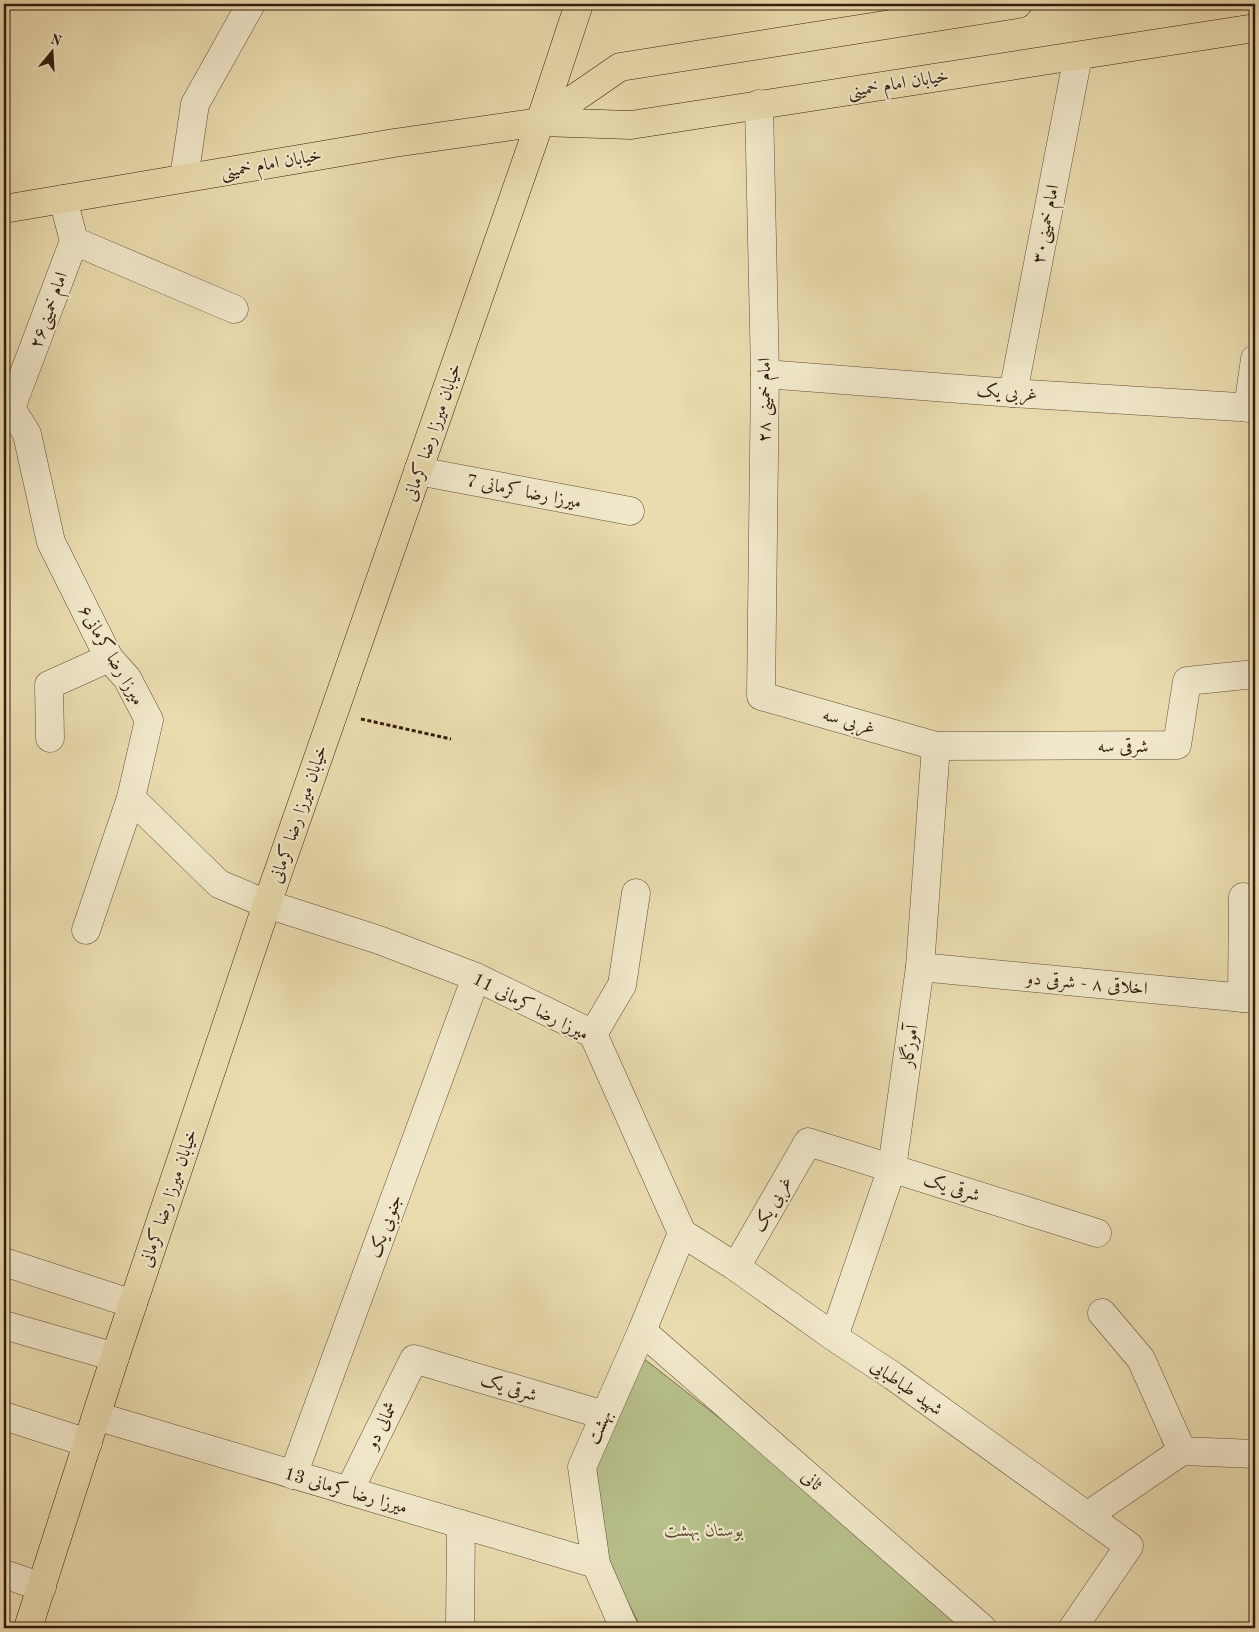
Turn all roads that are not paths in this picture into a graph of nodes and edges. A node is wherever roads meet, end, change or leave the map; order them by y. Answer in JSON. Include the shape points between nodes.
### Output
{"nodes":[{"id":1,"x":250,"y":4,"type":"edge"},
{"id":2,"x":579,"y":4,"type":"edge"},
{"id":3,"x":1018,"y":4,"type":"edge"},
{"id":4,"x":1255,"y":28,"type":"edge"},
{"id":5,"x":1078,"y":56,"type":"junction"},
{"id":6,"x":759,"y":104,"type":"junction"},
{"id":7,"x":540,"y":122,"type":"junction"},
{"id":8,"x":184,"y":178,"type":"junction"},
{"id":9,"x":63,"y":199,"type":"junction"},
{"id":10,"x":4,"y":210,"type":"edge"},
{"id":11,"x":74,"y":241,"type":"junction"},
{"id":12,"x":234,"y":309,"type":"dead end"},
{"id":13,"x":1255,"y":359,"type":"edge"},
{"id":14,"x":765,"y":374,"type":"junction"},
{"id":15,"x":1013,"y":393,"type":"junction"},
{"id":16,"x":1252,"y":408,"type":"edge"},
{"id":17,"x":6,"y":409,"type":"edge"},
{"id":18,"x":418,"y":471,"type":"junction"},
{"id":19,"x":630,"y":511,"type":"dead end"},
{"id":20,"x":109,"y":658,"type":"junction"},
{"id":21,"x":1255,"y":674,"type":"edge"},
{"id":22,"x":761,"y":696,"type":"joint"},
{"id":23,"x":50,"y":738,"type":"dead end"},
{"id":24,"x":936,"y":746,"type":"junction"},
{"id":25,"x":131,"y":798,"type":"junction"},
{"id":26,"x":636,"y":894,"type":"dead end"},
{"id":27,"x":1244,"y":897,"type":"dead end"},
{"id":28,"x":267,"y":904,"type":"junction"},
{"id":29,"x":86,"y":930,"type":"dead end"},
{"id":30,"x":920,"y":967,"type":"junction"},
{"id":31,"x":476,"y":977,"type":"junction"},
{"id":32,"x":1249,"y":998,"type":"edge"},
{"id":33,"x":593,"y":1034,"type":"junction"},
{"id":34,"x":808,"y":1142,"type":"joint"},
{"id":35,"x":892,"y":1168,"type":"junction"},
{"id":36,"x":1097,"y":1232,"type":"dead end"},
{"id":37,"x":682,"y":1233,"type":"junction"},
{"id":38,"x":4,"y":1262,"type":"edge"},
{"id":39,"x":736,"y":1267,"type":"junction"},
{"id":40,"x":133,"y":1304,"type":"junction"},
{"id":41,"x":1102,"y":1313,"type":"dead end"},
{"id":42,"x":4,"y":1325,"type":"edge"},
{"id":43,"x":642,"y":1331,"type":"junction"},
{"id":44,"x":834,"y":1337,"type":"junction"},
{"id":45,"x":115,"y":1357,"type":"junction"},
{"id":46,"x":414,"y":1358,"type":"joint"},
{"id":47,"x":604,"y":1415,"type":"junction"},
{"id":48,"x":4,"y":1416,"type":"edge"},
{"id":49,"x":96,"y":1416,"type":"junction"},
{"id":50,"x":88,"y":1443,"type":"junction"},
{"id":51,"x":1182,"y":1451,"type":"junction"},
{"id":52,"x":1255,"y":1454,"type":"edge"},
{"id":53,"x":293,"y":1475,"type":"junction"},
{"id":54,"x":349,"y":1491,"type":"junction"},
{"id":55,"x":1087,"y":1516,"type":"junction"},
{"id":56,"x":461,"y":1524,"type":"junction"},
{"id":57,"x":596,"y":1564,"type":"junction"},
{"id":58,"x":4,"y":1574,"type":"edge"},
{"id":59,"x":42,"y":1587,"type":"junction"},
{"id":60,"x":28,"y":1628,"type":"edge"},
{"id":61,"x":460,"y":1628,"type":"edge"},
{"id":62,"x":624,"y":1628,"type":"edge"},
{"id":63,"x":982,"y":1628,"type":"edge"},
{"id":64,"x":1073,"y":1628,"type":"edge"}],
"edges":[{"from":1,"to":8,"type":"street","via":[[194,104]]},
{"from":2,"to":7,"type":"main road","name":"خیابان میرزا رضا کرمانی"},
{"from":3,"to":7,"type":"main road","name":"خیابان امام خمینی","via":[[620,67]]},
{"from":4,"to":5,"type":"main road","name":"خیابان امام خمینی"},
{"from":5,"to":6,"type":"main road","name":"خیابان امام خمینی"},
{"from":5,"to":15,"type":"street","name":"امام خمینی۳۰"},
{"from":6,"to":7,"type":"main road","name":"خیابان امام خمینی","via":[[630,125]]},
{"from":6,"to":14,"type":"street","name":"امام خمینی ۲۸"},
{"from":7,"to":8,"type":"main road","name":"خیابان امام خمینی"},
{"from":7,"to":18,"type":"main road","name":"خیابان میرزا رضا کرمانی"},
{"from":8,"to":9,"type":"main road","name":"خیابان امام خمینی"},
{"from":9,"to":10,"type":"main road","name":"خیابان امام خمینی"},
{"from":9,"to":11,"type":"street"},
{"from":11,"to":12,"type":"street"},
{"from":11,"to":17,"type":"street","name":"امام خمینی۲۶"},
{"from":13,"to":16,"type":"street"},
{"from":14,"to":15,"type":"street","name":"غربی یک"},
{"from":14,"to":22,"type":"street","name":"امام خمینی ۲۸"},
{"from":15,"to":16,"type":"street","name":"غربی یک"},
{"from":17,"to":20,"type":"street","name":"میرزا رضا کرمانی۶","via":[[27,434],[51,542]]},
{"from":18,"to":19,"type":"street","name":"میرزا رضا کرمانی 7"},
{"from":18,"to":28,"type":"main road","name":"خیابان میرزا رضا کرمانی"},
{"from":20,"to":23,"type":"street","via":[[49,686]]},
{"from":20,"to":25,"type":"street","name":"میرزا رضا کرمانی۶","via":[[127,678],[149,720]]},
{"from":21,"to":24,"type":"street","name":"شرقی سه","via":[[1187,681],[1177,745]]},
{"from":22,"to":24,"type":"street","name":"غربی سه"},
{"from":24,"to":30,"type":"street","name":"آموزگار"},
{"from":25,"to":28,"type":"street","via":[[219,884]]},
{"from":25,"to":29,"type":"street","name":"میرزا رضا کرمانی۶"},
{"from":26,"to":33,"type":"street","via":[[622,985]]},
{"from":27,"to":32,"type":"street"},
{"from":28,"to":31,"type":"street","name":"میرزا رضا کرمانی 11","via":[[379,940]]},
{"from":28,"to":40,"type":"main road","name":"خیابان میرزا رضا کرمانی"},
{"from":30,"to":32,"type":"street","name":"اخلاقی ۸ - شرقی دو"},
{"from":30,"to":35,"type":"street","name":"آموزگار"},
{"from":31,"to":33,"type":"street","name":"میرزا رضا کرمانی 11"},
{"from":31,"to":53,"type":"street","name":"جنوبی یک"},
{"from":33,"to":37,"type":"street","name":"میرزا رضا کرمانی 11"},
{"from":34,"to":35,"type":"street","name":"شرقی یک"},
{"from":34,"to":39,"type":"street","name":"غربی یک"},
{"from":35,"to":36,"type":"street","name":"شرقی یک"},
{"from":35,"to":44,"type":"street","name":"آموزگار"},
{"from":37,"to":39,"type":"street","name":"شهید طباطبایی"},
{"from":37,"to":43,"type":"street","name":"بهشت"},
{"from":38,"to":40,"type":"street"},
{"from":39,"to":44,"type":"street","name":"شهید طباطبایی"},
{"from":40,"to":45,"type":"main road","name":"خیابان میرزا رضا کرمانی"},
{"from":41,"to":51,"type":"street","via":[[1142,1359]]},
{"from":42,"to":45,"type":"street"},
{"from":43,"to":47,"type":"street","name":"بهشت"},
{"from":43,"to":63,"type":"street","name":"ثانی"},
{"from":44,"to":55,"type":"street","name":"شهید طباطبایی"},
{"from":45,"to":49,"type":"main road","name":"خیابان میرزا رضا کرمانی"},
{"from":46,"to":47,"type":"street","name":"شرقی یک"},
{"from":46,"to":54,"type":"street","name":"شمالی دو"},
{"from":47,"to":57,"type":"street","name":"بهشت","via":[[582,1467]]},
{"from":48,"to":50,"type":"street"},
{"from":49,"to":50,"type":"main road","name":"خیابان میرزا رضا کرمانی"},
{"from":49,"to":53,"type":"street","name":"میرزا رضا کرمانی 13"},
{"from":50,"to":59,"type":"main road","name":"خیابان میرزا رضا کرمانی"},
{"from":51,"to":52,"type":"street"},
{"from":51,"to":55,"type":"street"},
{"from":53,"to":54,"type":"street","name":"میرزا رضا کرمانی 13"},
{"from":54,"to":56,"type":"street","name":"میرزا رضا کرمانی 13"},
{"from":55,"to":64,"type":"street","name":"شهید طباطبایی","via":[[1129,1546]]},
{"from":56,"to":57,"type":"street","name":"میرزا رضا کرمانی 13"},
{"from":56,"to":61,"type":"street"},
{"from":57,"to":62,"type":"street","name":"بهشت"},
{"from":58,"to":59,"type":"street"},
{"from":59,"to":60,"type":"main road","name":"خیابان میرزا رضا کرمانی"}]}
